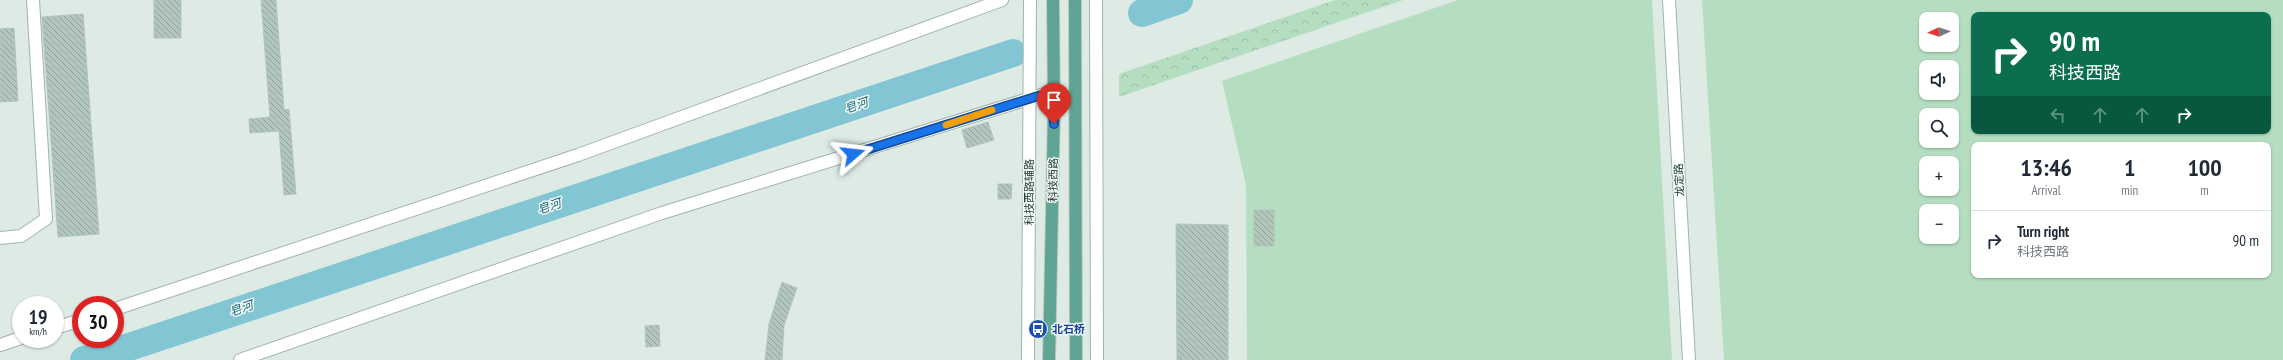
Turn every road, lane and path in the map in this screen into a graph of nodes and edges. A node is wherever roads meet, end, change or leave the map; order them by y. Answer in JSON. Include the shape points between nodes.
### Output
{"nodes":[{"id":1,"x":34,"y":0,"type":"edge"},
{"id":2,"x":1002,"y":0,"type":"edge"},
{"id":3,"x":1030,"y":0,"type":"edge"},
{"id":4,"x":1053,"y":0,"type":"edge"},
{"id":5,"x":1075,"y":0,"type":"edge"},
{"id":6,"x":1096,"y":0,"type":"edge"},
{"id":7,"x":1669,"y":0,"type":"edge"},
{"id":8,"x":1054,"y":91,"type":"junction"},
{"id":9,"x":1029,"y":99,"type":"junction"},
{"id":10,"x":0,"y":238,"type":"edge"},
{"id":11,"x":124,"y":306,"type":"edge"},
{"id":12,"x":12,"y":341,"type":"edge"},
{"id":13,"x":0,"y":345,"type":"edge"},
{"id":14,"x":240,"y":360,"type":"edge"},
{"id":15,"x":1028,"y":360,"type":"edge"},
{"id":16,"x":1049,"y":360,"type":"edge"},
{"id":17,"x":1076,"y":360,"type":"edge"},
{"id":18,"x":1097,"y":360,"type":"edge"},
{"id":19,"x":1689,"y":360,"type":"edge"}],
"edges":[{"from":1,"to":10,"type":"street","via":[[46,219],[21,236]]},
{"from":2,"to":11,"type":"street","via":[[578,155]]},
{"from":3,"to":9,"type":"street","name":"科技西路辅路"},
{"from":4,"to":8,"type":"main road","name":"科技西路"},
{"from":5,"to":17,"type":"main road","name":"科技西路"},
{"from":6,"to":18,"type":"street"},
{"from":7,"to":19,"type":"street","name":"龙定路"},
{"from":8,"to":9,"type":"street"},
{"from":8,"to":16,"type":"main road","name":"科技西路"},
{"from":9,"to":14,"type":"street","via":[[662,213]]},
{"from":9,"to":15,"type":"street","name":"科技西路辅路"},
{"from":12,"to":13,"type":"street"}]}
